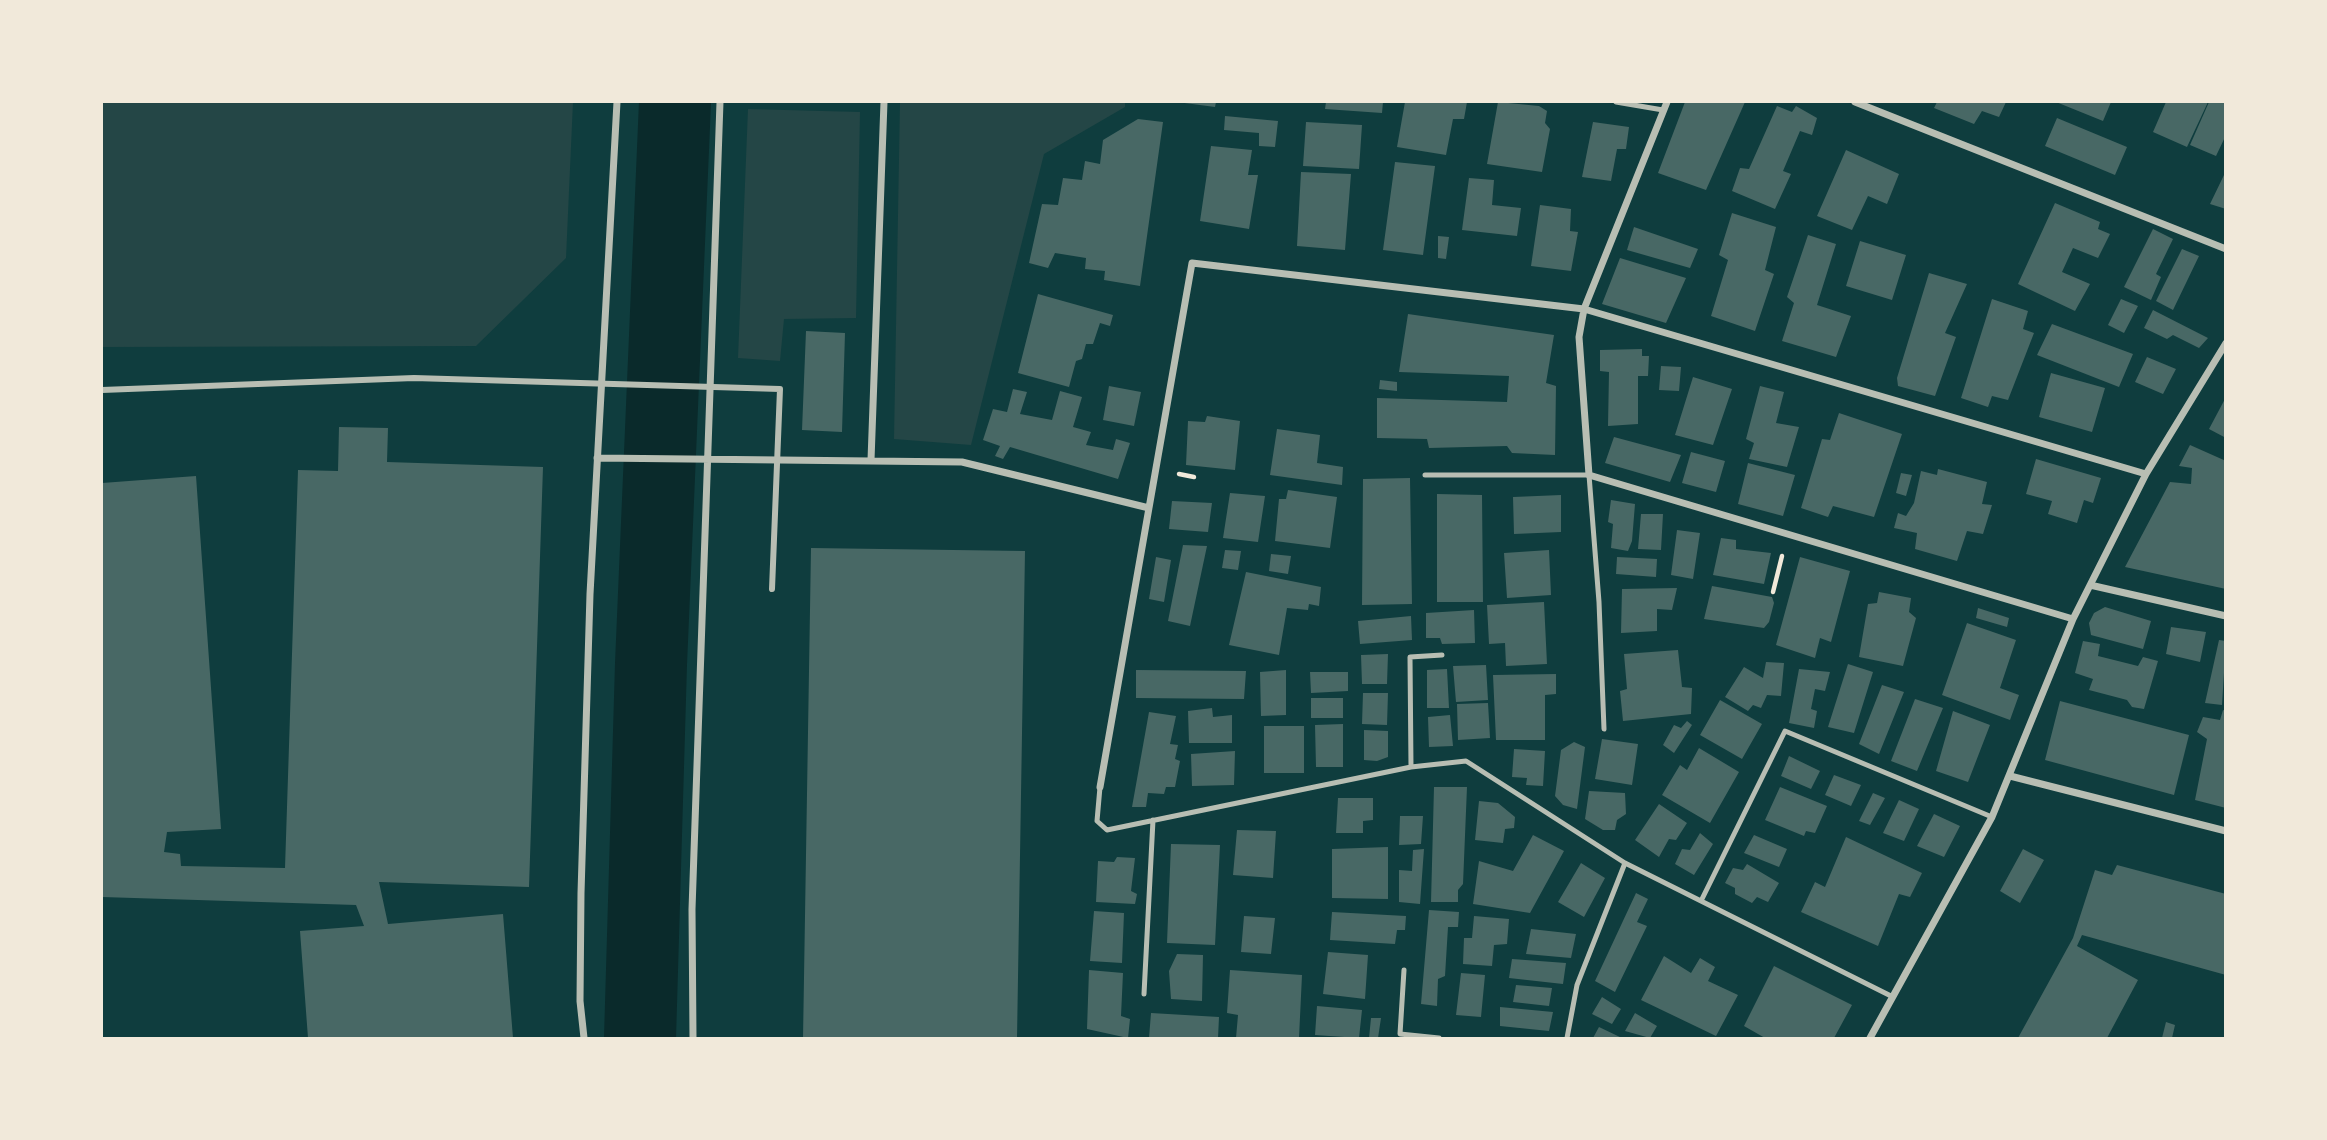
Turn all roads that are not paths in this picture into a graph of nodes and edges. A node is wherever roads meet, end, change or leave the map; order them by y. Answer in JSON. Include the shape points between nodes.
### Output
{"nodes":[{"id":1,"x":617,"y":102,"type":"edge"},
{"id":2,"x":720,"y":102,"type":"edge"},
{"id":3,"x":884,"y":102,"type":"edge"},
{"id":4,"x":1616,"y":102,"type":"edge"},
{"id":5,"x":1855,"y":102,"type":"edge"},
{"id":6,"x":1665,"y":106,"type":"edge"},
{"id":7,"x":2225,"y":249,"type":"edge"},
{"id":8,"x":1584,"y":309,"type":"junction"},
{"id":9,"x":2225,"y":343,"type":"edge"},
{"id":10,"x":102,"y":390,"type":"edge"},
{"id":11,"x":597,"y":458,"type":"junction"},
{"id":12,"x":707,"y":460,"type":"junction"},
{"id":13,"x":871,"y":460,"type":"junction"},
{"id":14,"x":2146,"y":474,"type":"junction"},
{"id":15,"x":1425,"y":475,"type":"dead end"},
{"id":16,"x":1589,"y":475,"type":"junction"},
{"id":17,"x":1149,"y":508,"type":"junction"},
{"id":18,"x":2090,"y":585,"type":"junction"},
{"id":19,"x":772,"y":589,"type":"dead end"},
{"id":20,"x":2225,"y":616,"type":"edge"},
{"id":21,"x":2073,"y":619,"type":"junction"},
{"id":22,"x":1442,"y":655,"type":"dead end"},
{"id":23,"x":1604,"y":729,"type":"dead end"},
{"id":24,"x":1411,"y":767,"type":"junction"},
{"id":25,"x":2010,"y":776,"type":"junction"},
{"id":26,"x":1100,"y":787,"type":"joint"},
{"id":27,"x":1992,"y":817,"type":"junction"},
{"id":28,"x":1153,"y":820,"type":"junction"},
{"id":29,"x":2225,"y":831,"type":"edge"},
{"id":30,"x":1625,"y":863,"type":"junction"},
{"id":31,"x":1701,"y":901,"type":"junction"},
{"id":32,"x":1404,"y":970,"type":"dead end"},
{"id":33,"x":1144,"y":994,"type":"dead end"},
{"id":34,"x":1893,"y":998,"type":"junction"},
{"id":35,"x":584,"y":1038,"type":"edge"},
{"id":36,"x":693,"y":1038,"type":"edge"},
{"id":37,"x":1439,"y":1038,"type":"edge"},
{"id":38,"x":1567,"y":1038,"type":"edge"},
{"id":39,"x":1870,"y":1038,"type":"edge"}],
"edges":[{"from":1,"to":11,"type":"street"},
{"from":2,"to":12,"type":"street"},
{"from":3,"to":13,"type":"street"},
{"from":4,"to":6,"type":"lane"},
{"from":5,"to":7,"type":"street"},
{"from":6,"to":8,"type":"street"},
{"from":8,"to":14,"type":"street"},
{"from":8,"to":16,"type":"street","via":[[1579,337]]},
{"from":8,"to":17,"type":"street","via":[[1192,263]]},
{"from":9,"to":14,"type":"street"},
{"from":10,"to":19,"type":"street","via":[[414,378],[780,389]]},
{"from":11,"to":12,"type":"street"},
{"from":11,"to":35,"type":"street","via":[[581,893]]},
{"from":12,"to":13,"type":"street"},
{"from":12,"to":36,"type":"street","via":[[692,922]]},
{"from":13,"to":17,"type":"street","via":[[962,462]]},
{"from":14,"to":18,"type":"street"},
{"from":15,"to":16,"type":"lane"},
{"from":16,"to":21,"type":"street"},
{"from":16,"to":23,"type":"lane"},
{"from":17,"to":26,"type":"street"},
{"from":18,"to":20,"type":"street"},
{"from":18,"to":21,"type":"street"},
{"from":21,"to":25,"type":"street"},
{"from":22,"to":24,"type":"lane","via":[[1410,657]]},
{"from":24,"to":28,"type":"lane"},
{"from":24,"to":30,"type":"lane","via":[[1466,761]]},
{"from":25,"to":27,"type":"street"},
{"from":25,"to":29,"type":"street"},
{"from":26,"to":28,"type":"lane","via":[[1097,821],[1107,830]]},
{"from":27,"to":31,"type":"lane","via":[[1785,731]]},
{"from":27,"to":34,"type":"street"},
{"from":28,"to":33,"type":"lane"},
{"from":30,"to":31,"type":"lane"},
{"from":30,"to":38,"type":"lane","via":[[1577,985]]},
{"from":31,"to":34,"type":"lane"},
{"from":32,"to":37,"type":"lane","via":[[1400,1034]]},
{"from":34,"to":39,"type":"street"}]}
